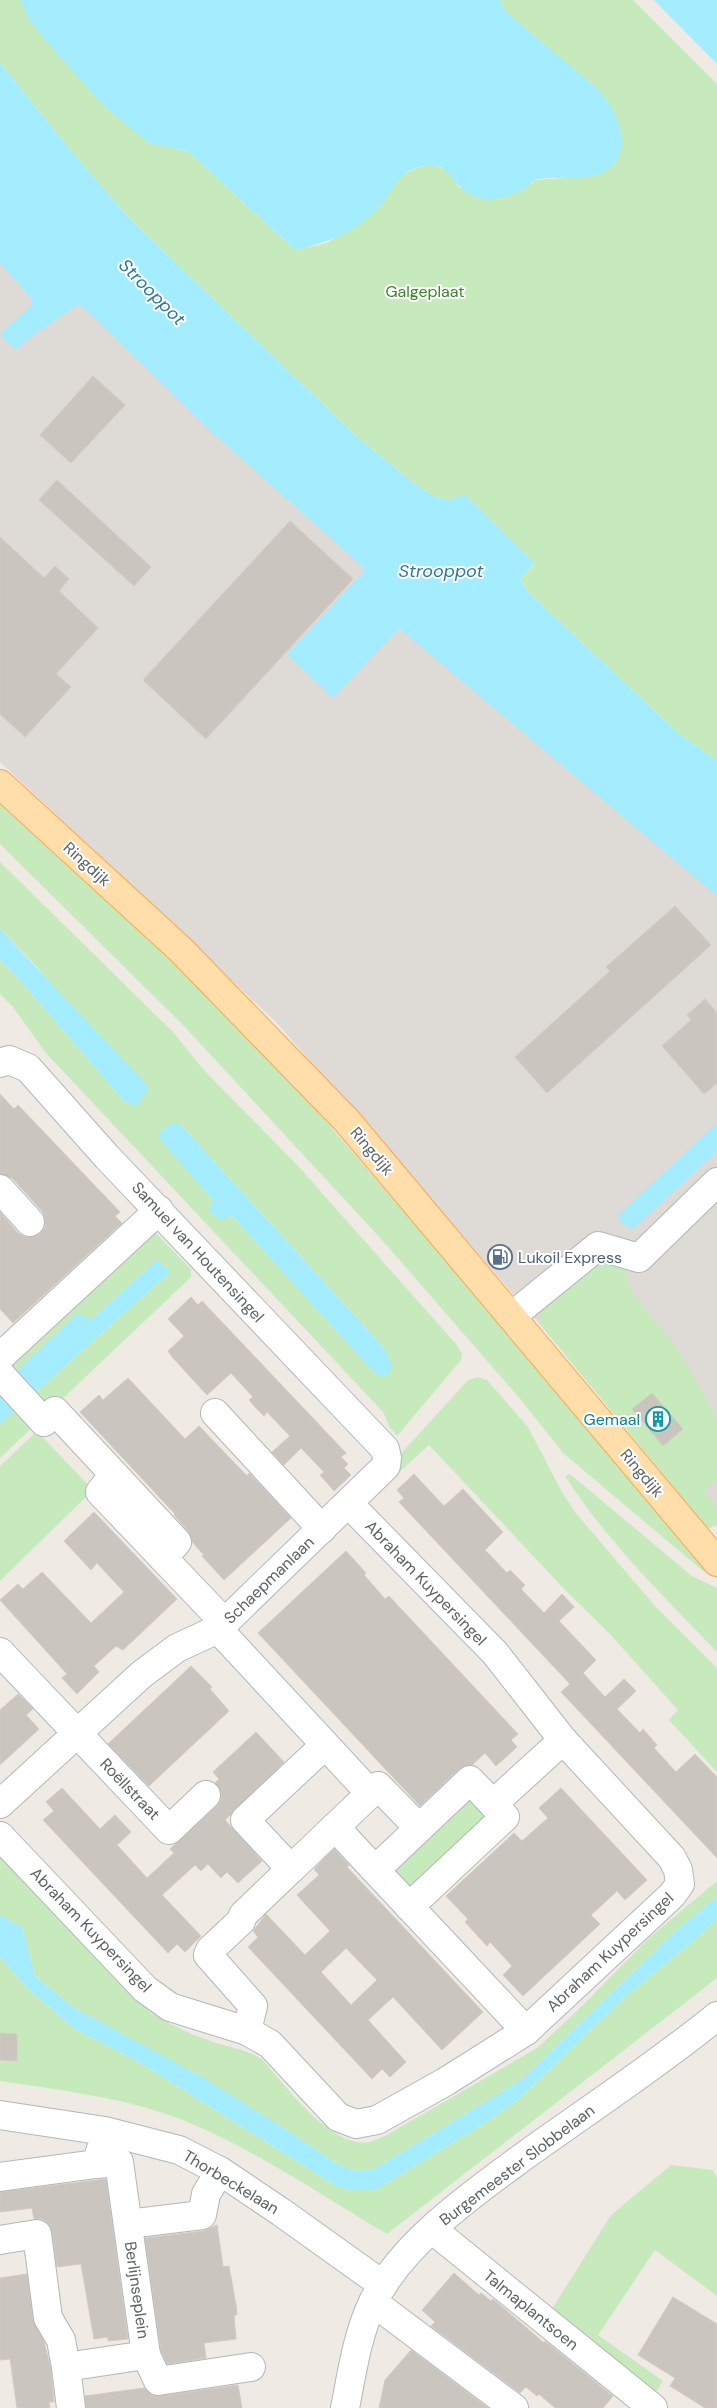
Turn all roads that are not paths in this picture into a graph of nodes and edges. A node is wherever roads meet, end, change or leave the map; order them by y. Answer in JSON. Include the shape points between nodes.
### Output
{"nodes":[{"id":1,"x":0,"y":784,"type":"edge"},
{"id":2,"x":0,"y":1063,"type":"edge"},
{"id":3,"x":717,"y":1182,"type":"edge"},
{"id":4,"x":0,"y":1189,"type":"edge"},
{"id":5,"x":159,"y":1210,"type":"junction"},
{"id":6,"x":30,"y":1222,"type":"dead end"},
{"id":7,"x":512,"y":1316,"type":"junction"},
{"id":8,"x":0,"y":1357,"type":"edge"},
{"id":9,"x":0,"y":1374,"type":"edge"},
{"id":10,"x":215,"y":1413,"type":"dead end"},
{"id":11,"x":387,"y":1458,"type":"joint"},
{"id":12,"x":348,"y":1504,"type":"junction"},
{"id":13,"x":322,"y":1529,"type":"junction"},
{"id":14,"x":714,"y":1553,"type":"edge"},
{"id":15,"x":222,"y":1626,"type":"junction"},
{"id":16,"x":0,"y":1652,"type":"edge"},
{"id":17,"x":77,"y":1734,"type":"junction"},
{"id":18,"x":562,"y":1740,"type":"junction"},
{"id":19,"x":325,"y":1745,"type":"junction"},
{"id":20,"x":370,"y":1793,"type":"junction"},
{"id":21,"x":206,"y":1795,"type":"dead end"},
{"id":22,"x":0,"y":1804,"type":"edge"},
{"id":23,"x":493,"y":1804,"type":"junction"},
{"id":24,"x":335,"y":1827,"type":"junction"},
{"id":25,"x":419,"y":1828,"type":"junction"},
{"id":26,"x":0,"y":1836,"type":"edge"},
{"id":27,"x":291,"y":1869,"type":"junction"},
{"id":28,"x":375,"y":1870,"type":"junction"},
{"id":29,"x":410,"y":1907,"type":"junction"},
{"id":30,"x":717,"y":2016,"type":"edge"},
{"id":31,"x":526,"y":2031,"type":"junction"},
{"id":32,"x":247,"y":2032,"type":"junction"},
{"id":33,"x":0,"y":2114,"type":"edge"},
{"id":34,"x":104,"y":2131,"type":"junction"},
{"id":35,"x":96,"y":2164,"type":"junction"},
{"id":36,"x":220,"y":2171,"type":"junction"},
{"id":37,"x":0,"y":2177,"type":"edge"},
{"id":38,"x":128,"y":2224,"type":"junction"},
{"id":39,"x":433,"y":2230,"type":"junction"},
{"id":40,"x":0,"y":2240,"type":"edge"},
{"id":41,"x":378,"y":2294,"type":"junction"},
{"id":42,"x":146,"y":2355,"type":"junction"},
{"id":43,"x":66,"y":2367,"type":"junction"},
{"id":44,"x":251,"y":2367,"type":"dead end"},
{"id":45,"x":622,"y":2399,"type":"edge"},
{"id":46,"x":70,"y":2408,"type":"edge"},
{"id":47,"x":344,"y":2408,"type":"edge"},
{"id":48,"x":514,"y":2408,"type":"edge"},
{"id":49,"x":653,"y":2408,"type":"edge"}],
"edges":[{"from":1,"to":7,"type":"main road","name":"Ringdijk","via":[[181,950],[347,1121]]},
{"from":2,"to":5,"type":"street","name":"Samuel van Houtensingel","via":[[9,1060],[28,1068]]},
{"from":3,"to":7,"type":"street","via":[[640,1258],[598,1246]]},
{"from":4,"to":6,"type":"street"},
{"from":5,"to":8,"type":"street"},
{"from":5,"to":11,"type":"street","name":"Samuel van Houtensingel","via":[[385,1449]]},
{"from":7,"to":14,"type":"main road","name":"Ringdijk"},
{"from":9,"to":15,"type":"street","via":[[114,1476],[177,1542],[163,1558]]},
{"from":10,"to":13,"type":"street"},
{"from":11,"to":12,"type":"street","name":"Schaepmanlaan","via":[[386,1466]]},
{"from":12,"to":13,"type":"street","name":"Schaepmanlaan"},
{"from":12,"to":18,"type":"street","name":"Abraham Kuypersingel","via":[[495,1653]]},
{"from":13,"to":15,"type":"street","name":"Schaepmanlaan"},
{"from":15,"to":17,"type":"street","name":"Schaepmanlaan","via":[[177,1648],[142,1674]]},
{"from":15,"to":19,"type":"street"},
{"from":16,"to":17,"type":"street"},
{"from":17,"to":21,"type":"street","name":"Roëllstraat","via":[[169,1830]]},
{"from":17,"to":22,"type":"street","name":"Schaepmanlaan"},
{"from":18,"to":23,"type":"street"},
{"from":18,"to":31,"type":"street","name":"Abraham Kuypersingel","via":[[672,1858],[680,1884]]},
{"from":19,"to":20,"type":"street"},
{"from":19,"to":27,"type":"street","via":[[245,1820]]},
{"from":20,"to":24,"type":"street"},
{"from":20,"to":25,"type":"street","via":[[378,1786]]},
{"from":23,"to":25,"type":"street","via":[[470,1780]]},
{"from":23,"to":29,"type":"street","via":[[505,1817]]},
{"from":24,"to":27,"type":"street"},
{"from":24,"to":28,"type":"street"},
{"from":25,"to":28,"type":"street"},
{"from":26,"to":32,"type":"street","name":"Abraham Kuypersingel","via":[[145,1989],[170,2007]]},
{"from":27,"to":32,"type":"street","via":[[208,1955],[254,2006]]},
{"from":28,"to":29,"type":"street"},
{"from":29,"to":31,"type":"street"},
{"from":30,"to":39,"type":"street","name":"Burgemeester Slobbelaan","via":[[486,2184]]},
{"from":31,"to":32,"type":"street","name":"Abraham Kuypersingel","via":[[377,2120],[356,2124],[338,2117],[270,2044]]},
{"from":33,"to":34,"type":"street","name":"Thorbeckelaan"},
{"from":34,"to":35,"type":"street"},
{"from":34,"to":36,"type":"street","name":"Thorbeckelaan","via":[[179,2150]]},
{"from":35,"to":37,"type":"street"},
{"from":35,"to":38,"type":"street","name":"Berlijnseplein","via":[[119,2162]]},
{"from":36,"to":38,"type":"street","name":"Berlijnseplein","via":[[206,2194],[202,2215]]},
{"from":36,"to":41,"type":"street","name":"Thorbeckelaan","via":[[281,2212]]},
{"from":38,"to":42,"type":"street","name":"Berlijnseplein"},
{"from":39,"to":41,"type":"street","name":"Burgemeester Slobbelaan","via":[[401,2260]]},
{"from":39,"to":45,"type":"street","name":"Talmaplantsoen"},
{"from":40,"to":43,"type":"street","via":[[36,2234],[48,2318],[61,2340]]},
{"from":41,"to":47,"type":"street","name":"Burgemeester Slobbelaan","via":[[361,2333]]},
{"from":41,"to":48,"type":"street"},
{"from":42,"to":43,"type":"street","name":"Berlijnseplein"},
{"from":42,"to":44,"type":"street","name":"Berlijnseplein","via":[[158,2381]]},
{"from":43,"to":46,"type":"street"},
{"from":45,"to":49,"type":"street","name":"Talmaplantsoen"}]}
